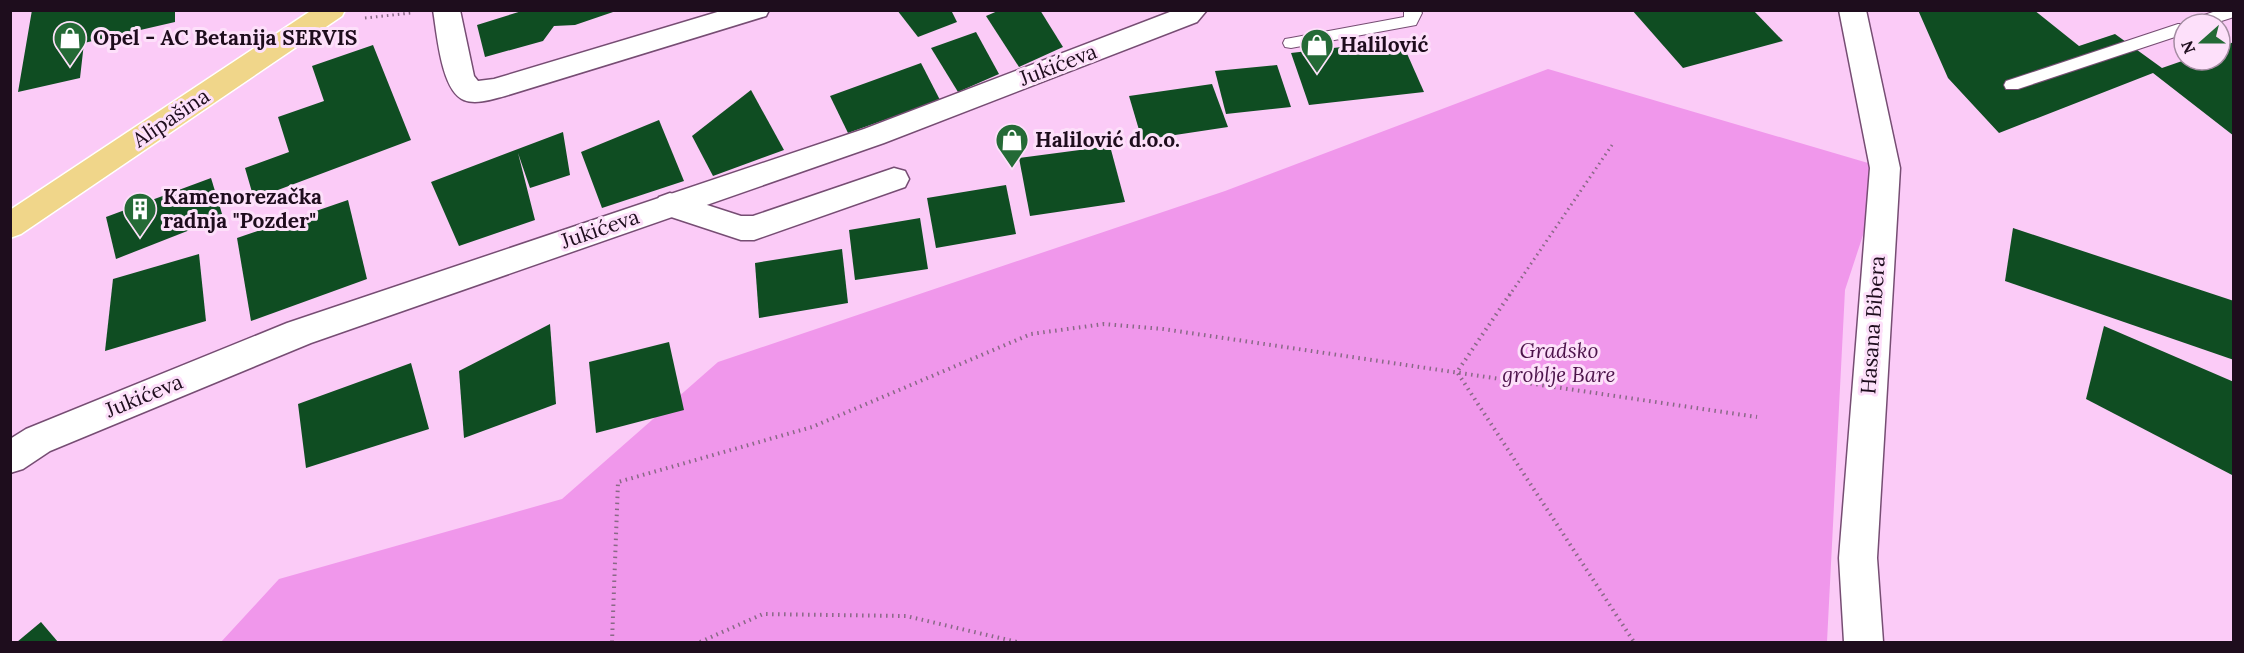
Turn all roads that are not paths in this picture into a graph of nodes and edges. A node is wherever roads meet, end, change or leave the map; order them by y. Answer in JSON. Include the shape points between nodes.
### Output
{"nodes":[{"id":1,"x":756,"y":10,"type":"edge"},
{"id":2,"x":1194,"y":10,"type":"edge"},
{"id":3,"x":1413,"y":10,"type":"edge"},
{"id":4,"x":1852,"y":10,"type":"edge"},
{"id":5,"x":434,"y":11,"type":"edge"},
{"id":6,"x":324,"y":14,"type":"edge"},
{"id":7,"x":2172,"y":32,"type":"edge"},
{"id":8,"x":1291,"y":43,"type":"dead end"},
{"id":9,"x":2012,"y":86,"type":"dead end"},
{"id":10,"x":894,"y":179,"type":"dead end"},
{"id":11,"x":670,"y":206,"type":"junction"},
{"id":12,"x":10,"y":226,"type":"edge"},
{"id":13,"x":10,"y":458,"type":"edge"},
{"id":14,"x":1864,"y":642,"type":"edge"}],
"edges":[{"from":1,"to":5,"type":"street","via":[[495,89],[471,92],[460,79]]},
{"from":2,"to":11,"type":"street","name":"Jukićeva","via":[[1187,16],[874,136]]},
{"from":3,"to":8,"type":"lane","via":[[1410,21]]},
{"from":4,"to":14,"type":"street","name":"Hasana Bibera","via":[[1885,168],[1858,558]]},
{"from":6,"to":12,"type":"main road","name":"Alipašina"},
{"from":7,"to":9,"type":"lane"},
{"from":10,"to":11,"type":"street","via":[[754,228],[741,228]]},
{"from":11,"to":13,"type":"street","name":"Jukićeva","via":[[299,333],[38,440]]}]}
